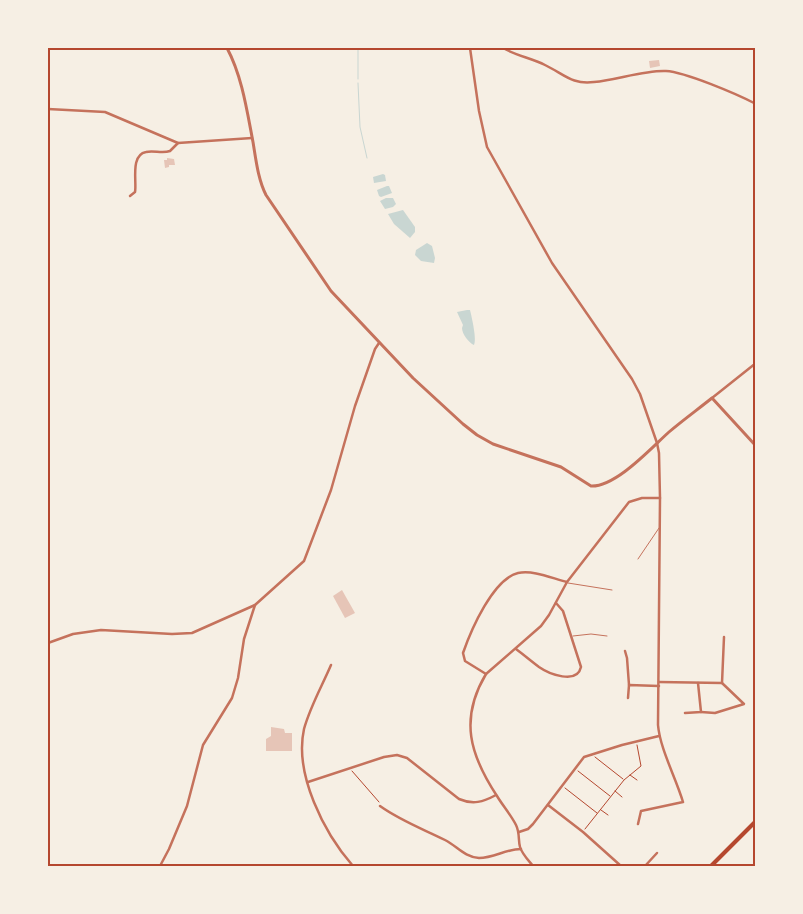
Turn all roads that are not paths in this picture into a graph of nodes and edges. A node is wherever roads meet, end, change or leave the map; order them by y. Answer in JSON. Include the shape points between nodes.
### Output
{"nodes":[{"id":1,"x":227,"y":48,"type":"edge"},
{"id":2,"x":470,"y":48,"type":"edge"},
{"id":3,"x":503,"y":48,"type":"edge"},
{"id":4,"x":756,"y":104,"type":"edge"},
{"id":5,"x":48,"y":109,"type":"edge"},
{"id":6,"x":252,"y":138,"type":"junction"},
{"id":7,"x":178,"y":143,"type":"junction"},
{"id":8,"x":130,"y":196,"type":"dead end"},
{"id":9,"x":379,"y":343,"type":"junction"},
{"id":10,"x":756,"y":362,"type":"edge"},
{"id":11,"x":712,"y":398,"type":"junction"},
{"id":12,"x":657,"y":443,"type":"junction"},
{"id":13,"x":756,"y":446,"type":"edge"},
{"id":14,"x":660,"y":498,"type":"junction"},
{"id":15,"x":660,"y":526,"type":"junction"},
{"id":16,"x":638,"y":559,"type":"dead end"},
{"id":17,"x":567,"y":582,"type":"junction"},
{"id":18,"x":612,"y":590,"type":"dead end"},
{"id":19,"x":556,"y":603,"type":"junction"},
{"id":20,"x":254,"y":605,"type":"junction"},
{"id":21,"x":571,"y":636,"type":"junction"},
{"id":22,"x":607,"y":636,"type":"dead end"},
{"id":23,"x":724,"y":637,"type":"dead end"},
{"id":24,"x":48,"y":643,"type":"edge"},
{"id":25,"x":516,"y":648,"type":"junction"},
{"id":26,"x":625,"y":651,"type":"dead end"},
{"id":27,"x":330,"y":665,"type":"dead end"},
{"id":28,"x":486,"y":674,"type":"junction"},
{"id":29,"x":698,"y":683,"type":"junction"},
{"id":30,"x":722,"y":683,"type":"junction"},
{"id":31,"x":659,"y":684,"type":"junction"},
{"id":32,"x":630,"y":685,"type":"junction"},
{"id":33,"x":628,"y":698,"type":"dead end"},
{"id":34,"x":701,"y":712,"type":"junction"},
{"id":35,"x":685,"y":713,"type":"dead end"},
{"id":36,"x":659,"y":736,"type":"junction"},
{"id":37,"x":308,"y":782,"type":"junction"},
{"id":38,"x":496,"y":795,"type":"junction"},
{"id":39,"x":548,"y":805,"type":"junction"},
{"id":40,"x":380,"y":806,"type":"road end"},
{"id":41,"x":756,"y":821,"type":"edge"},
{"id":42,"x":638,"y":824,"type":"dead end"},
{"id":43,"x":519,"y":832,"type":"junction"},
{"id":44,"x":520,"y":849,"type":"junction"},
{"id":45,"x":657,"y":853,"type":"dead end"},
{"id":46,"x":160,"y":866,"type":"edge"},
{"id":47,"x":352,"y":866,"type":"edge"},
{"id":48,"x":533,"y":866,"type":"edge"},
{"id":49,"x":621,"y":866,"type":"edge"},
{"id":50,"x":645,"y":866,"type":"edge"},
{"id":51,"x":711,"y":866,"type":"edge"}],
"edges":[{"from":1,"to":6,"type":"street"},
{"from":2,"to":12,"type":"street","via":[[487,148],[552,263],[632,379]]},
{"from":3,"to":4,"type":"street","via":[[579,82],[666,71]]},
{"from":5,"to":7,"type":"street","via":[[105,112]]},
{"from":6,"to":7,"type":"street"},
{"from":6,"to":9,"type":"street","via":[[266,195],[331,291]]},
{"from":7,"to":8,"type":"street","via":[[170,151],[146,152],[140,156],[136,165],[136,192]]},
{"from":9,"to":12,"type":"street","via":[[477,435],[493,444],[561,467],[588,485],[603,484],[624,472]]},
{"from":9,"to":20,"type":"street","via":[[304,561]]},
{"from":10,"to":11,"type":"street"},
{"from":11,"to":12,"type":"street"},
{"from":11,"to":13,"type":"street"},
{"from":12,"to":14,"type":"street"},
{"from":14,"to":15,"type":"street"},
{"from":14,"to":17,"type":"street","via":[[629,502]]},
{"from":15,"to":16,"type":"lane"},
{"from":15,"to":31,"type":"street"},
{"from":17,"to":18,"type":"lane"},
{"from":17,"to":19,"type":"street"},
{"from":17,"to":28,"type":"street","via":[[528,572],[512,575],[498,585],[463,653],[465,661]]},
{"from":19,"to":21,"type":"street","via":[[563,611]]},
{"from":19,"to":25,"type":"street","via":[[541,626]]},
{"from":20,"to":24,"type":"street","via":[[192,633],[101,630],[73,634]]},
{"from":20,"to":46,"type":"street","via":[[232,698],[203,745],[186,806]]},
{"from":21,"to":22,"type":"lane"},
{"from":21,"to":25,"type":"street","via":[[581,668],[576,676],[554,674],[540,668]]},
{"from":23,"to":30,"type":"street"},
{"from":25,"to":28,"type":"street"},
{"from":26,"to":32,"type":"street"},
{"from":27,"to":37,"type":"street","via":[[304,730],[302,748]]},
{"from":28,"to":38,"type":"street","via":[[471,708],[469,728],[479,760]]},
{"from":29,"to":30,"type":"street"},
{"from":29,"to":31,"type":"street"},
{"from":29,"to":34,"type":"street"},
{"from":30,"to":34,"type":"street","via":[[744,704],[715,713]]},
{"from":31,"to":32,"type":"street"},
{"from":31,"to":36,"type":"street"},
{"from":32,"to":33,"type":"street"},
{"from":34,"to":35,"type":"street"},
{"from":36,"to":39,"type":"street","via":[[584,757]]},
{"from":36,"to":42,"type":"street","via":[[683,802],[641,811]]},
{"from":37,"to":38,"type":"street","via":[[384,756],[397,755],[408,758],[459,799],[481,802]]},
{"from":37,"to":47,"type":"street","via":[[328,830]]},
{"from":38,"to":43,"type":"street"},
{"from":39,"to":43,"type":"street","via":[[534,824]]},
{"from":39,"to":49,"type":"street"},
{"from":40,"to":44,"type":"street","via":[[472,857],[491,857]]},
{"from":41,"to":51,"type":"main road"},
{"from":43,"to":44,"type":"street"},
{"from":44,"to":48,"type":"street"},
{"from":45,"to":50,"type":"street"}]}
